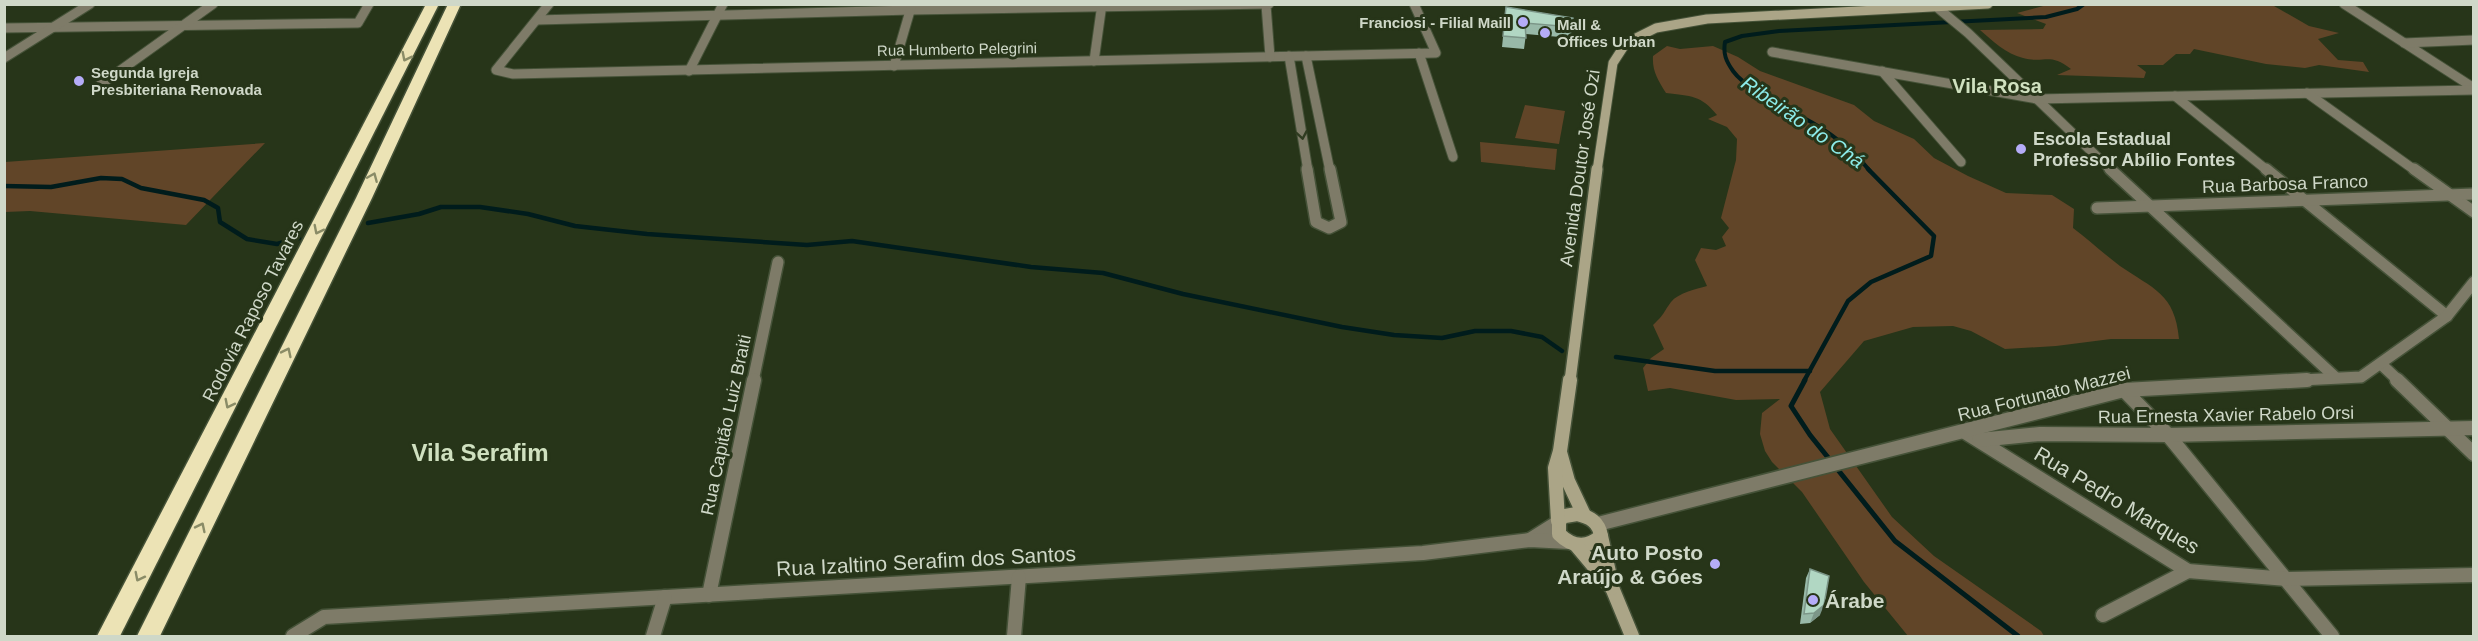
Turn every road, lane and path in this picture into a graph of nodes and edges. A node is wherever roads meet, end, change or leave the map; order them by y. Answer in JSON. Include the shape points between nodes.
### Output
{"nodes":[{"id":1,"x":90,"y":4,"type":"edge"},
{"id":2,"x":213,"y":4,"type":"edge"},
{"id":3,"x":369,"y":4,"type":"edge"},
{"id":4,"x":433,"y":4,"type":"edge"},
{"id":5,"x":455,"y":4,"type":"edge"},
{"id":6,"x":549,"y":4,"type":"edge"},
{"id":7,"x":723,"y":4,"type":"edge"},
{"id":8,"x":1268,"y":4,"type":"edge"},
{"id":9,"x":1414,"y":4,"type":"edge"},
{"id":10,"x":1988,"y":4,"type":"edge"},
{"id":11,"x":2344,"y":4,"type":"edge"},
{"id":12,"x":1102,"y":6,"type":"edge"},
{"id":13,"x":911,"y":7,"type":"edge"},
{"id":14,"x":1936,"y":7,"type":"edge"},
{"id":15,"x":717,"y":15,"type":"junction"},
{"id":16,"x":537,"y":20,"type":"junction"},
{"id":17,"x":186,"y":24,"type":"junction"},
{"id":18,"x":4,"y":28,"type":"edge"},
{"id":19,"x":52,"y":28,"type":"junction"},
{"id":20,"x":2474,"y":40,"type":"edge"},
{"id":21,"x":2403,"y":43,"type":"junction"},
{"id":22,"x":1772,"y":52,"type":"dead end"},
{"id":23,"x":1419,"y":53,"type":"junction"},
{"id":24,"x":1289,"y":56,"type":"junction"},
{"id":25,"x":1306,"y":56,"type":"junction"},
{"id":26,"x":1270,"y":57,"type":"junction"},
{"id":27,"x":4,"y":58,"type":"edge"},
{"id":28,"x":1094,"y":61,"type":"junction"},
{"id":29,"x":894,"y":66,"type":"junction"},
{"id":30,"x":689,"y":71,"type":"junction"},
{"id":31,"x":1882,"y":71,"type":"junction"},
{"id":32,"x":100,"y":85,"type":"dead end"},
{"id":33,"x":2474,"y":89,"type":"edge"},
{"id":34,"x":2307,"y":93,"type":"junction"},
{"id":35,"x":2175,"y":96,"type":"junction"},
{"id":36,"x":2037,"y":99,"type":"junction"},
{"id":37,"x":1298,"y":108,"type":"junction"},
{"id":38,"x":1317,"y":108,"type":"junction"},
{"id":39,"x":1453,"y":157,"type":"dead end"},
{"id":40,"x":1962,"y":162,"type":"dead end"},
{"id":41,"x":1307,"y":164,"type":"junction"},
{"id":42,"x":1328,"y":164,"type":"junction"},
{"id":43,"x":2474,"y":194,"type":"edge"},
{"id":44,"x":2450,"y":195,"type":"junction"},
{"id":45,"x":2303,"y":199,"type":"junction"},
{"id":46,"x":2150,"y":207,"type":"junction"},
{"id":47,"x":2097,"y":208,"type":"dead end"},
{"id":48,"x":2474,"y":213,"type":"edge"},
{"id":49,"x":778,"y":262,"type":"dead end"},
{"id":50,"x":2474,"y":282,"type":"edge"},
{"id":51,"x":2447,"y":316,"type":"junction"},
{"id":52,"x":2382,"y":364,"type":"junction"},
{"id":53,"x":2335,"y":377,"type":"junction"},
{"id":54,"x":2124,"y":390,"type":"junction"},
{"id":55,"x":2474,"y":428,"type":"edge"},
{"id":56,"x":2447,"y":429,"type":"junction"},
{"id":57,"x":1965,"y":432,"type":"junction"},
{"id":58,"x":2168,"y":435,"type":"junction"},
{"id":59,"x":1978,"y":440,"type":"junction"},
{"id":60,"x":1560,"y":452,"type":"junction"},
{"id":61,"x":2474,"y":454,"type":"edge"},
{"id":62,"x":1584,"y":515,"type":"junction"},
{"id":63,"x":1557,"y":522,"type":"junction"},
{"id":64,"x":1599,"y":530,"type":"junction"},
{"id":65,"x":1530,"y":540,"type":"junction"},
{"id":66,"x":1573,"y":544,"type":"junction"},
{"id":67,"x":2188,"y":571,"type":"junction"},
{"id":68,"x":2474,"y":575,"type":"edge"},
{"id":69,"x":1019,"y":577,"type":"junction"},
{"id":70,"x":2287,"y":579,"type":"junction"},
{"id":71,"x":1613,"y":590,"type":"junction"},
{"id":72,"x":710,"y":595,"type":"junction"},
{"id":73,"x":665,"y":597,"type":"junction"},
{"id":74,"x":2103,"y":615,"type":"dead end"},
{"id":75,"x":108,"y":636,"type":"edge"},
{"id":76,"x":148,"y":636,"type":"edge"},
{"id":77,"x":293,"y":636,"type":"edge"},
{"id":78,"x":653,"y":636,"type":"edge"},
{"id":79,"x":1014,"y":636,"type":"edge"},
{"id":80,"x":1632,"y":636,"type":"edge"},
{"id":81,"x":2332,"y":636,"type":"edge"}],
"edges":[{"from":1,"to":19,"type":"street"},
{"from":2,"to":17,"type":"street"},
{"from":3,"to":17,"type":"street","via":[[358,23]]},
{"from":4,"to":75,"type":"highway","name":"Rodovia Raposo Tavares","one_way":true},
{"from":76,"to":5,"type":"highway","one_way":true},
{"from":6,"to":16,"type":"street"},
{"from":7,"to":15,"type":"street"},
{"from":8,"to":12,"type":"street"},
{"from":8,"to":26,"type":"street"},
{"from":9,"to":23,"type":"street","via":[[1436,53]]},
{"from":10,"to":14,"type":"main road","name":"Avenida Doutor José Ozi"},
{"from":11,"to":21,"type":"street"},
{"from":12,"to":13,"type":"street"},
{"from":12,"to":28,"type":"street"},
{"from":13,"to":15,"type":"street"},
{"from":13,"to":29,"type":"street"},
{"from":14,"to":36,"type":"street"},
{"from":14,"to":60,"type":"main road","name":"Avenida Doutor José Ozi","via":[[1707,19],[1656,28],[1626,43],[1612,63],[1608,87]]},
{"from":15,"to":16,"type":"street"},
{"from":15,"to":30,"type":"street"},
{"from":16,"to":30,"type":"street","name":"Rua Humberto Pelegrini","via":[[496,70],[513,74]]},
{"from":17,"to":19,"type":"street"},
{"from":17,"to":32,"type":"street"},
{"from":18,"to":19,"type":"street"},
{"from":19,"to":27,"type":"street"},
{"from":20,"to":21,"type":"street"},
{"from":21,"to":33,"type":"street"},
{"from":22,"to":31,"type":"street"},
{"from":23,"to":25,"type":"street","name":"Rua Humberto Pelegrini"},
{"from":23,"to":39,"type":"street"},
{"from":24,"to":25,"type":"street","name":"Rua Humberto Pelegrini"},
{"from":24,"to":26,"type":"street","name":"Rua Humberto Pelegrini"},
{"from":24,"to":37,"type":"street"},
{"from":25,"to":38,"type":"street"},
{"from":26,"to":28,"type":"street","name":"Rua Humberto Pelegrini"},
{"from":28,"to":29,"type":"street","name":"Rua Humberto Pelegrini"},
{"from":29,"to":30,"type":"street","name":"Rua Humberto Pelegrini"},
{"from":31,"to":36,"type":"street"},
{"from":31,"to":40,"type":"street"},
{"from":33,"to":34,"type":"street"},
{"from":34,"to":35,"type":"street"},
{"from":34,"to":44,"type":"street"},
{"from":35,"to":36,"type":"street"},
{"from":35,"to":45,"type":"street"},
{"from":36,"to":46,"type":"street"},
{"from":37,"to":38,"type":"street"},
{"from":37,"to":41,"type":"street","one_way":true},
{"from":38,"to":42,"type":"street"},
{"from":41,"to":42,"type":"street"},
{"from":41,"to":42,"type":"street","via":[[1316,222],[1329,229],[1341,222]]},
{"from":43,"to":44,"type":"street","name":"Rua Barbosa Franco"},
{"from":44,"to":45,"type":"street","name":"Rua Barbosa Franco"},
{"from":44,"to":48,"type":"street"},
{"from":45,"to":46,"type":"street","name":"Rua Barbosa Franco"},
{"from":45,"to":51,"type":"street"},
{"from":46,"to":47,"type":"street","name":"Rua Barbosa Franco"},
{"from":46,"to":53,"type":"street"},
{"from":49,"to":72,"type":"street","name":"Rua Capitão Luiz Braiti"},
{"from":50,"to":51,"type":"street","name":"Rua Fortunato Mazzei"},
{"from":51,"to":52,"type":"street","name":"Rua Fortunato Mazzei"},
{"from":52,"to":53,"type":"street","name":"Rua Fortunato Mazzei","via":[[2361,377]]},
{"from":52,"to":56,"type":"street"},
{"from":53,"to":54,"type":"street","name":"Rua Fortunato Mazzei"},
{"from":54,"to":57,"type":"street","name":"Rua Fortunato Mazzei"},
{"from":54,"to":58,"type":"street"},
{"from":55,"to":56,"type":"street","name":"Rua Ernesta Xavier Rabelo Orsi"},
{"from":56,"to":58,"type":"street","name":"Rua Ernesta Xavier Rabelo Orsi"},
{"from":56,"to":61,"type":"street"},
{"from":57,"to":59,"type":"street","name":"Rua Pedro Marques"},
{"from":57,"to":64,"type":"street","name":"Rua Fortunato Mazzei"},
{"from":58,"to":59,"type":"street","name":"Rua Ernesta Xavier Rabelo Orsi","via":[[2040,434]]},
{"from":58,"to":70,"type":"street"},
{"from":59,"to":67,"type":"street","name":"Rua Pedro Marques"},
{"from":60,"to":62,"type":"main road"},
{"from":60,"to":63,"type":"main road","name":"Avenida Doutor José Ozi","via":[[1555,468]]},
{"from":62,"to":63,"type":"main road","via":[[1570,514]]},
{"from":62,"to":64,"type":"main road"},
{"from":63,"to":65,"type":"street","name":"Rua Izaltino Serafim dos Santos"},
{"from":63,"to":66,"type":"main road","via":[[1559,534]]},
{"from":64,"to":66,"type":"main road","via":[[1591,544]]},
{"from":64,"to":71,"type":"main road"},
{"from":65,"to":66,"type":"street","name":"Rua Izaltino Serafim dos Santos"},
{"from":65,"to":69,"type":"street","name":"Rua Izaltino Serafim dos Santos","via":[[1423,553]]},
{"from":66,"to":71,"type":"main road"},
{"from":67,"to":70,"type":"street","name":"Rua Pedro Marques"},
{"from":67,"to":74,"type":"street"},
{"from":68,"to":70,"type":"street","name":"Rua Pedro Marques"},
{"from":69,"to":72,"type":"street","name":"Rua Izaltino Serafim dos Santos"},
{"from":69,"to":79,"type":"street"},
{"from":70,"to":81,"type":"street"},
{"from":71,"to":80,"type":"main road"},
{"from":72,"to":73,"type":"street","name":"Rua Izaltino Serafim dos Santos"},
{"from":73,"to":77,"type":"street","name":"Rua Izaltino Serafim dos Santos","via":[[324,617]]},
{"from":73,"to":78,"type":"street"}]}
